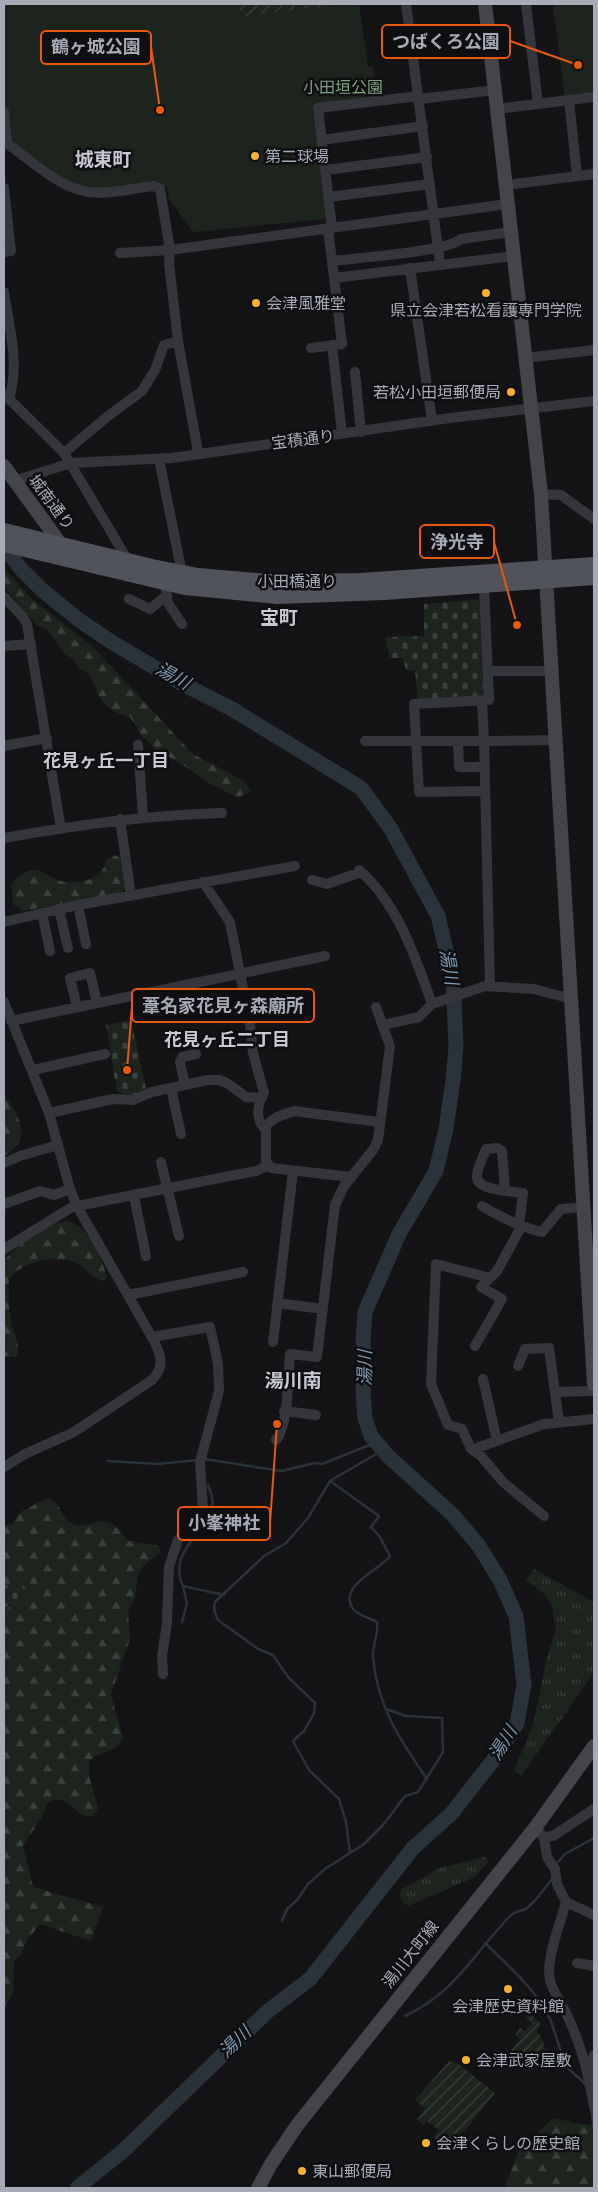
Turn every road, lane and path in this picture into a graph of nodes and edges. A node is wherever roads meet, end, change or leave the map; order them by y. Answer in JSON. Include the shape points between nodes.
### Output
{"nodes":[{"id":1,"x":406,"y":4,"type":"edge"},
{"id":2,"x":485,"y":4,"type":"edge"},
{"id":3,"x":526,"y":4,"type":"edge"},
{"id":4,"x":494,"y":90,"type":"junction"},
{"id":5,"x":594,"y":97,"type":"edge"},
{"id":6,"x":419,"y":98,"type":"junction"},
{"id":7,"x":569,"y":100,"type":"junction"},
{"id":8,"x":538,"y":104,"type":"junction"},
{"id":9,"x":497,"y":109,"type":"junction"},
{"id":10,"x":4,"y":112,"type":"edge"},
{"id":11,"x":423,"y":126,"type":"junction"},
{"id":12,"x":322,"y":140,"type":"junction"},
{"id":13,"x":5,"y":143,"type":"edge"},
{"id":14,"x":427,"y":156,"type":"junction"},
{"id":15,"x":326,"y":170,"type":"junction"},
{"id":16,"x":594,"y":174,"type":"edge"},
{"id":17,"x":577,"y":176,"type":"junction"},
{"id":18,"x":430,"y":184,"type":"junction"},
{"id":19,"x":506,"y":184,"type":"junction"},
{"id":20,"x":4,"y":188,"type":"edge"},
{"id":21,"x":329,"y":197,"type":"junction"},
{"id":22,"x":508,"y":204,"type":"junction"},
{"id":23,"x":434,"y":215,"type":"junction"},
{"id":24,"x":330,"y":228,"type":"junction"},
{"id":25,"x":511,"y":232,"type":"junction"},
{"id":26,"x":438,"y":247,"type":"junction"},
{"id":27,"x":170,"y":250,"type":"junction"},
{"id":28,"x":4,"y":252,"type":"edge"},
{"id":29,"x":120,"y":253,"type":"dead end"},
{"id":30,"x":514,"y":256,"type":"junction"},
{"id":31,"x":332,"y":261,"type":"junction"},
{"id":32,"x":440,"y":264,"type":"junction"},
{"id":33,"x":410,"y":268,"type":"junction"},
{"id":34,"x":334,"y":278,"type":"junction"},
{"id":35,"x":4,"y":292,"type":"edge"},
{"id":36,"x":178,"y":341,"type":"junction"},
{"id":37,"x":332,"y":345,"type":"junction"},
{"id":38,"x":312,"y":348,"type":"dead end"},
{"id":39,"x":594,"y":350,"type":"edge"},
{"id":40,"x":525,"y":358,"type":"junction"},
{"id":41,"x":355,"y":372,"type":"dead end"},
{"id":42,"x":6,"y":396,"type":"edge"},
{"id":43,"x":594,"y":402,"type":"edge"},
{"id":44,"x":531,"y":408,"type":"junction"},
{"id":45,"x":432,"y":421,"type":"junction"},
{"id":46,"x":361,"y":432,"type":"junction"},
{"id":47,"x":342,"y":434,"type":"junction"},
{"id":48,"x":198,"y":452,"type":"junction"},
{"id":49,"x":64,"y":453,"type":"junction"},
{"id":50,"x":160,"y":459,"type":"junction"},
{"id":51,"x":71,"y":463,"type":"junction"},
{"id":52,"x":4,"y":466,"type":"edge"},
{"id":53,"x":14,"y":481,"type":"junction"},
{"id":54,"x":541,"y":494,"type":"junction"},
{"id":55,"x":41,"y":515,"type":"junction"},
{"id":56,"x":594,"y":519,"type":"edge"},
{"id":57,"x":4,"y":530,"type":"edge"},
{"id":58,"x":25,"y":536,"type":"junction"},
{"id":59,"x":4,"y":544,"type":"edge"},
{"id":60,"x":57,"y":550,"type":"junction"},
{"id":61,"x":129,"y":562,"type":"junction"},
{"id":62,"x":594,"y":565,"type":"edge"},
{"id":63,"x":182,"y":573,"type":"junction"},
{"id":64,"x":547,"y":575,"type":"junction"},
{"id":65,"x":594,"y":577,"type":"edge"},
{"id":66,"x":484,"y":586,"type":"junction"},
{"id":67,"x":165,"y":589,"type":"junction"},
{"id":68,"x":4,"y":596,"type":"edge"},
{"id":69,"x":129,"y":599,"type":"dead end"},
{"id":70,"x":4,"y":604,"type":"edge"},
{"id":71,"x":25,"y":622,"type":"junction"},
{"id":72,"x":182,"y":624,"type":"dead end"},
{"id":73,"x":31,"y":644,"type":"junction"},
{"id":74,"x":4,"y":646,"type":"edge"},
{"id":75,"x":489,"y":671,"type":"junction"},
{"id":76,"x":552,"y":671,"type":"junction"},
{"id":77,"x":482,"y":701,"type":"junction"},
{"id":78,"x":46,"y":738,"type":"junction"},
{"id":79,"x":557,"y":740,"type":"junction"},
{"id":80,"x":365,"y":741,"type":"dead end"},
{"id":81,"x":416,"y":741,"type":"junction"},
{"id":82,"x":484,"y":741,"type":"junction"},
{"id":83,"x":458,"y":742,"type":"junction"},
{"id":84,"x":138,"y":745,"type":"dead end"},
{"id":85,"x":4,"y":746,"type":"edge"},
{"id":86,"x":485,"y":768,"type":"junction"},
{"id":87,"x":485,"y":791,"type":"junction"},
{"id":88,"x":222,"y":813,"type":"dead end"},
{"id":89,"x":143,"y":817,"type":"junction"},
{"id":90,"x":120,"y":819,"type":"junction"},
{"id":91,"x":61,"y":829,"type":"junction"},
{"id":92,"x":4,"y":838,"type":"edge"},
{"id":93,"x":295,"y":866,"type":"dead end"},
{"id":94,"x":312,"y":880,"type":"dead end"},
{"id":95,"x":203,"y":882,"type":"junction"},
{"id":96,"x":131,"y":896,"type":"junction"},
{"id":97,"x":78,"y":905,"type":"junction"},
{"id":98,"x":59,"y":909,"type":"junction"},
{"id":99,"x":42,"y":913,"type":"junction"},
{"id":100,"x":4,"y":922,"type":"edge"},
{"id":101,"x":86,"y":944,"type":"dead end"},
{"id":102,"x":68,"y":948,"type":"dead end"},
{"id":103,"x":50,"y":951,"type":"dead end"},
{"id":104,"x":325,"y":956,"type":"dead end"},
{"id":105,"x":240,"y":975,"type":"junction"},
{"id":106,"x":488,"y":986,"type":"junction"},
{"id":107,"x":572,"y":999,"type":"junction"},
{"id":108,"x":97,"y":1003,"type":"junction"},
{"id":109,"x":432,"y":1004,"type":"junction"},
{"id":110,"x":376,"y":1006,"type":"dead end"},
{"id":111,"x":77,"y":1007,"type":"junction"},
{"id":112,"x":6,"y":1012,"type":"edge"},
{"id":113,"x":384,"y":1025,"type":"junction"},
{"id":114,"x":105,"y":1054,"type":"dead end"},
{"id":115,"x":196,"y":1054,"type":"dead end"},
{"id":116,"x":33,"y":1070,"type":"junction"},
{"id":117,"x":185,"y":1084,"type":"junction"},
{"id":118,"x":171,"y":1088,"type":"junction"},
{"id":119,"x":262,"y":1098,"type":"junction"},
{"id":120,"x":49,"y":1113,"type":"junction"},
{"id":121,"x":380,"y":1122,"type":"junction"},
{"id":122,"x":265,"y":1129,"type":"junction"},
{"id":123,"x":181,"y":1134,"type":"dead end"},
{"id":124,"x":58,"y":1145,"type":"junction"},
{"id":125,"x":161,"y":1162,"type":"dead end"},
{"id":126,"x":4,"y":1164,"type":"edge"},
{"id":127,"x":268,"y":1165,"type":"junction"},
{"id":128,"x":293,"y":1171,"type":"junction"},
{"id":129,"x":352,"y":1177,"type":"junction"},
{"id":130,"x":168,"y":1188,"type":"junction"},
{"id":131,"x":70,"y":1189,"type":"junction"},
{"id":132,"x":505,"y":1190,"type":"dead end"},
{"id":133,"x":134,"y":1196,"type":"junction"},
{"id":134,"x":4,"y":1204,"type":"edge"},
{"id":135,"x":77,"y":1205,"type":"junction"},
{"id":136,"x":482,"y":1206,"type":"dead end"},
{"id":137,"x":584,"y":1207,"type":"junction"},
{"id":138,"x":520,"y":1226,"type":"junction"},
{"id":139,"x":179,"y":1236,"type":"dead end"},
{"id":140,"x":4,"y":1249,"type":"edge"},
{"id":141,"x":146,"y":1256,"type":"dead end"},
{"id":142,"x":243,"y":1272,"type":"dead end"},
{"id":143,"x":490,"y":1278,"type":"junction"},
{"id":144,"x":128,"y":1295,"type":"junction"},
{"id":145,"x":278,"y":1303,"type":"junction"},
{"id":146,"x":322,"y":1309,"type":"junction"},
{"id":147,"x":152,"y":1337,"type":"junction"},
{"id":148,"x":273,"y":1342,"type":"dead end"},
{"id":149,"x":475,"y":1346,"type":"dead end"},
{"id":150,"x":518,"y":1366,"type":"dead end"},
{"id":151,"x":483,"y":1379,"type":"dead end"},
{"id":152,"x":594,"y":1384,"type":"edge"},
{"id":153,"x":594,"y":1391,"type":"edge"},
{"id":154,"x":554,"y":1392,"type":"junction"},
{"id":155,"x":284,"y":1411,"type":"junction"},
{"id":156,"x":316,"y":1415,"type":"dead end"},
{"id":157,"x":594,"y":1419,"type":"edge"},
{"id":158,"x":559,"y":1422,"type":"junction"},
{"id":159,"x":276,"y":1440,"type":"dead end"},
{"id":160,"x":497,"y":1441,"type":"junction"},
{"id":161,"x":474,"y":1449,"type":"junction"},
{"id":162,"x":4,"y":1467,"type":"edge"},
{"id":163,"x":544,"y":1516,"type":"dead end"},
{"id":164,"x":163,"y":1674,"type":"dead end"},
{"id":165,"x":594,"y":1746,"type":"edge"},
{"id":166,"x":594,"y":1809,"type":"edge"},
{"id":167,"x":539,"y":1832,"type":"junction"},
{"id":168,"x":566,"y":1902,"type":"junction"},
{"id":169,"x":594,"y":1915,"type":"edge"},
{"id":170,"x":577,"y":1962,"type":"dead end"},
{"id":171,"x":594,"y":1966,"type":"edge"},
{"id":172,"x":594,"y":2054,"type":"edge"},
{"id":173,"x":590,"y":2076,"type":"junction"},
{"id":174,"x":594,"y":2106,"type":"edge"},
{"id":175,"x":258,"y":2188,"type":"edge"}],
"edges":[{"from":1,"to":6,"type":"street"},
{"from":2,"to":4,"type":"street"},
{"from":3,"to":8,"type":"street"},
{"from":4,"to":6,"type":"street"},
{"from":4,"to":9,"type":"street"},
{"from":5,"to":7,"type":"street"},
{"from":6,"to":11,"type":"street"},
{"from":6,"to":12,"type":"street","via":[[318,108]]},
{"from":7,"to":8,"type":"street"},
{"from":7,"to":17,"type":"street"},
{"from":8,"to":9,"type":"street"},
{"from":9,"to":19,"type":"street"},
{"from":10,"to":13,"type":"street"},
{"from":11,"to":12,"type":"street"},
{"from":11,"to":14,"type":"street"},
{"from":12,"to":15,"type":"street"},
{"from":13,"to":27,"type":"street","via":[[80,190],[99,192],[157,187],[163,194]]},
{"from":14,"to":15,"type":"street"},
{"from":14,"to":18,"type":"street"},
{"from":15,"to":21,"type":"street"},
{"from":16,"to":17,"type":"street"},
{"from":17,"to":19,"type":"street"},
{"from":18,"to":21,"type":"street"},
{"from":18,"to":23,"type":"street"},
{"from":19,"to":22,"type":"street"},
{"from":20,"to":28,"type":"street","via":[[11,251]]},
{"from":21,"to":24,"type":"street"},
{"from":22,"to":23,"type":"street"},
{"from":22,"to":25,"type":"street"},
{"from":23,"to":24,"type":"street"},
{"from":23,"to":26,"type":"street"},
{"from":24,"to":27,"type":"street"},
{"from":24,"to":31,"type":"street"},
{"from":25,"to":26,"type":"street","via":[[461,239]]},
{"from":25,"to":30,"type":"street"},
{"from":26,"to":31,"type":"street"},
{"from":26,"to":32,"type":"street"},
{"from":27,"to":29,"type":"street"},
{"from":27,"to":36,"type":"street"},
{"from":30,"to":32,"type":"street"},
{"from":30,"to":40,"type":"street"},
{"from":31,"to":34,"type":"street"},
{"from":32,"to":33,"type":"street"},
{"from":33,"to":34,"type":"street"},
{"from":33,"to":45,"type":"street"},
{"from":34,"to":37,"type":"street","via":[[342,344]]},
{"from":35,"to":42,"type":"street","via":[[13,375]]},
{"from":36,"to":48,"type":"street"},
{"from":36,"to":49,"type":"street","via":[[164,345],[155,370],[142,391]]},
{"from":37,"to":38,"type":"street"},
{"from":37,"to":47,"type":"street"},
{"from":39,"to":40,"type":"street"},
{"from":40,"to":44,"type":"street"},
{"from":41,"to":46,"type":"street"},
{"from":42,"to":49,"type":"street"},
{"from":43,"to":44,"type":"street","name":"宝積通り"},
{"from":44,"to":45,"type":"street","name":"宝積通り"},
{"from":44,"to":54,"type":"street"},
{"from":45,"to":46,"type":"street","name":"宝積通り"},
{"from":46,"to":47,"type":"street","name":"宝積通り"},
{"from":47,"to":48,"type":"street","name":"宝積通り"},
{"from":48,"to":50,"type":"street","name":"宝積通り"},
{"from":49,"to":51,"type":"street"},
{"from":50,"to":51,"type":"street","name":"宝積通り"},
{"from":50,"to":63,"type":"street"},
{"from":51,"to":53,"type":"street","name":"宝積通り"},
{"from":51,"to":61,"type":"street"},
{"from":52,"to":53,"type":"street","name":"城南通り"},
{"from":53,"to":55,"type":"street","name":"城南通り"},
{"from":54,"to":56,"type":"street","via":[[561,495]]},
{"from":54,"to":64,"type":"street"},
{"from":55,"to":58,"type":"street","via":[[38,526]]},
{"from":55,"to":60,"type":"street","name":"城南通り"},
{"from":57,"to":58,"type":"main road","name":"小田橋通り"},
{"from":58,"to":60,"type":"main road","name":"小田橋通り","via":[[43,540]]},
{"from":59,"to":60,"type":"main road","name":"小田橋通り"},
{"from":60,"to":61,"type":"main road","name":"小田橋通り"},
{"from":60,"to":67,"type":"main road","name":"小田橋通り","via":[[72,560]]},
{"from":61,"to":63,"type":"main road","name":"小田橋通り"},
{"from":62,"to":64,"type":"main road","name":"小田橋通り"},
{"from":63,"to":64,"type":"main road","name":"小田橋通り","via":[[245,581],[313,583]]},
{"from":64,"to":65,"type":"main road","name":"小田橋通り"},
{"from":64,"to":66,"type":"main road","name":"小田橋通り"},
{"from":64,"to":76,"type":"street"},
{"from":66,"to":67,"type":"main road","name":"小田橋通り","via":[[276,596],[205,589]]},
{"from":66,"to":75,"type":"street"},
{"from":67,"to":69,"type":"street","via":[[150,609]]},
{"from":67,"to":72,"type":"street","via":[[168,603]]},
{"from":68,"to":71,"type":"street"},
{"from":70,"to":71,"type":"street","via":[[22,623]]},
{"from":71,"to":73,"type":"street"},
{"from":73,"to":74,"type":"street"},
{"from":73,"to":78,"type":"street"},
{"from":75,"to":76,"type":"street"},
{"from":75,"to":77,"type":"street","via":[[490,698]]},
{"from":76,"to":79,"type":"street"},
{"from":77,"to":81,"type":"street","via":[[414,704]]},
{"from":77,"to":82,"type":"street"},
{"from":78,"to":85,"type":"street"},
{"from":78,"to":91,"type":"street"},
{"from":79,"to":82,"type":"street"},
{"from":79,"to":107,"type":"street"},
{"from":80,"to":81,"type":"street"},
{"from":81,"to":83,"type":"street"},
{"from":81,"to":87,"type":"street","via":[[419,792]]},
{"from":82,"to":83,"type":"street"},
{"from":82,"to":86,"type":"street"},
{"from":83,"to":86,"type":"street","via":[[460,767]]},
{"from":84,"to":89,"type":"street"},
{"from":86,"to":87,"type":"street"},
{"from":87,"to":106,"type":"street"},
{"from":88,"to":89,"type":"street"},
{"from":89,"to":90,"type":"street"},
{"from":90,"to":91,"type":"street"},
{"from":90,"to":96,"type":"street"},
{"from":91,"to":92,"type":"street"},
{"from":93,"to":95,"type":"street"},
{"from":94,"to":109,"type":"street","via":[[328,884],[360,871],[400,924]]},
{"from":95,"to":96,"type":"street"},
{"from":95,"to":105,"type":"street","via":[[228,919]]},
{"from":96,"to":97,"type":"street"},
{"from":97,"to":98,"type":"street"},
{"from":97,"to":101,"type":"street"},
{"from":98,"to":99,"type":"street"},
{"from":98,"to":102,"type":"street"},
{"from":99,"to":100,"type":"street"},
{"from":99,"to":103,"type":"street"},
{"from":104,"to":105,"type":"street"},
{"from":105,"to":108,"type":"street"},
{"from":105,"to":119,"type":"street","via":[[264,1093]]},
{"from":106,"to":107,"type":"street","via":[[534,989]]},
{"from":106,"to":109,"type":"street"},
{"from":107,"to":137,"type":"street"},
{"from":108,"to":111,"type":"street"},
{"from":108,"to":111,"type":"street","via":[[90,973],[70,978]]},
{"from":109,"to":113,"type":"street","via":[[419,1017]]},
{"from":110,"to":113,"type":"street"},
{"from":111,"to":112,"type":"street"},
{"from":112,"to":116,"type":"street"},
{"from":113,"to":121,"type":"street","via":[[390,1046]]},
{"from":114,"to":116,"type":"street"},
{"from":115,"to":117,"type":"street","via":[[182,1057],[180,1062]]},
{"from":116,"to":120,"type":"street"},
{"from":117,"to":118,"type":"street"},
{"from":117,"to":119,"type":"street","via":[[219,1080],[246,1097]]},
{"from":118,"to":120,"type":"street","via":[[133,1100],[113,1099]]},
{"from":118,"to":123,"type":"street"},
{"from":119,"to":122,"type":"street","via":[[258,1116]]},
{"from":120,"to":124,"type":"street"},
{"from":121,"to":122,"type":"street","via":[[294,1111],[277,1117]]},
{"from":121,"to":129,"type":"street","via":[[375,1145]]},
{"from":122,"to":127,"type":"street"},
{"from":124,"to":126,"type":"street"},
{"from":124,"to":131,"type":"street"},
{"from":125,"to":130,"type":"street"},
{"from":127,"to":128,"type":"street"},
{"from":127,"to":130,"type":"street","via":[[256,1171]]},
{"from":128,"to":129,"type":"street"},
{"from":128,"to":145,"type":"street"},
{"from":129,"to":146,"type":"street","via":[[335,1205]]},
{"from":130,"to":133,"type":"street"},
{"from":130,"to":139,"type":"street"},
{"from":131,"to":134,"type":"street","via":[[54,1195],[40,1191]]},
{"from":131,"to":135,"type":"street"},
{"from":132,"to":138,"type":"street","via":[[523,1193]]},
{"from":133,"to":135,"type":"street"},
{"from":133,"to":141,"type":"street"},
{"from":135,"to":140,"type":"street"},
{"from":135,"to":144,"type":"street"},
{"from":136,"to":138,"type":"street"},
{"from":137,"to":138,"type":"street","via":[[561,1210],[542,1232]]},
{"from":137,"to":152,"type":"street"},
{"from":138,"to":143,"type":"street","via":[[497,1271]]},
{"from":142,"to":144,"type":"street"},
{"from":143,"to":149,"type":"street","via":[[482,1287],[502,1299]]},
{"from":143,"to":161,"type":"street","via":[[436,1264],[431,1384],[448,1425],[462,1429]]},
{"from":144,"to":147,"type":"street"},
{"from":145,"to":146,"type":"street"},
{"from":145,"to":148,"type":"street"},
{"from":146,"to":155,"type":"street","via":[[317,1357],[290,1354]]},
{"from":147,"to":162,"type":"street","via":[[162,1361],[152,1380],[74,1432],[24,1454]]},
{"from":147,"to":164,"type":"street","via":[[210,1327],[219,1382],[200,1462],[202,1508],[178,1540],[169,1567]]},
{"from":150,"to":154,"type":"street","via":[[525,1349],[549,1348]]},
{"from":151,"to":160,"type":"street"},
{"from":153,"to":154,"type":"street"},
{"from":154,"to":158,"type":"street"},
{"from":155,"to":156,"type":"street"},
{"from":155,"to":159,"type":"street","via":[[281,1433]]},
{"from":157,"to":158,"type":"street"},
{"from":158,"to":160,"type":"street"},
{"from":160,"to":161,"type":"street"},
{"from":161,"to":163,"type":"street","via":[[502,1482]]},
{"from":165,"to":167,"type":"street","name":"湯川大町線"},
{"from":166,"to":167,"type":"street","via":[[553,1836]]},
{"from":167,"to":168,"type":"street"},
{"from":167,"to":175,"type":"street","name":"湯川大町線","via":[[298,2124]]},
{"from":168,"to":169,"type":"street"},
{"from":168,"to":173,"type":"street","via":[[550,1966],[550,1980],[567,2013]]},
{"from":170,"to":171,"type":"street"},
{"from":172,"to":173,"type":"street"},
{"from":173,"to":174,"type":"street"}]}
